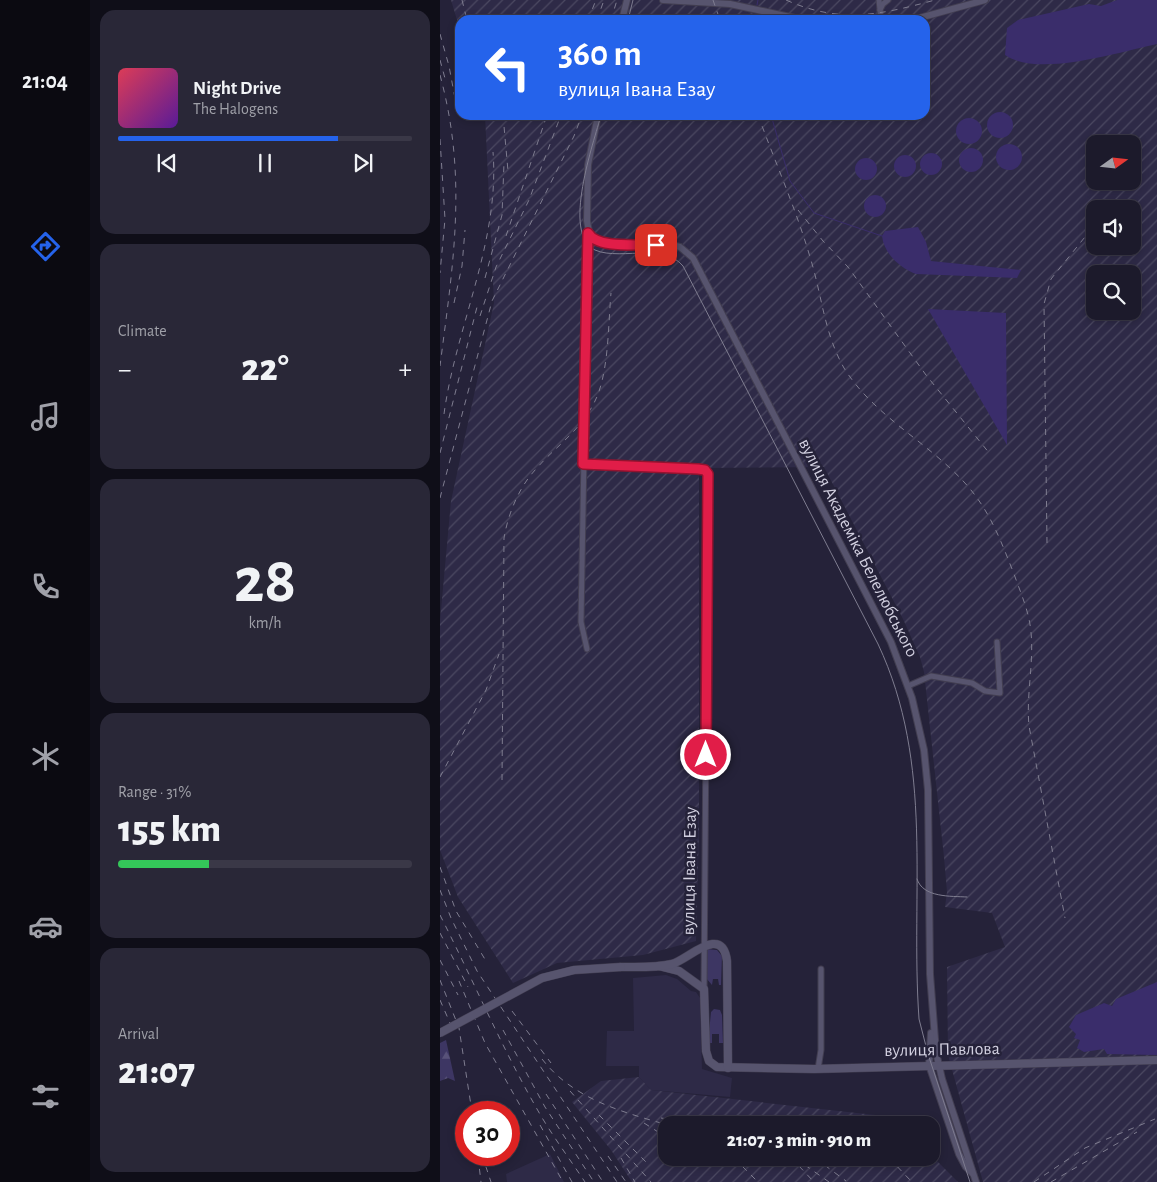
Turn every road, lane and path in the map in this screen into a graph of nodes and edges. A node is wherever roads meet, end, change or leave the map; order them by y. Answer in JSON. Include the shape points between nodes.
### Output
{"nodes":[{"id":1,"x":627,"y":0,"type":"edge"},
{"id":2,"x":664,"y":0,"type":"edge"},
{"id":3,"x":721,"y":0,"type":"edge"},
{"id":4,"x":879,"y":0,"type":"edge"},
{"id":5,"x":888,"y":0,"type":"edge"},
{"id":6,"x":984,"y":0,"type":"edge"},
{"id":7,"x":730,"y":4,"type":"junction"},
{"id":8,"x":880,"y":10,"type":"junction"},
{"id":9,"x":623,"y":15,"type":"edge"},
{"id":10,"x":781,"y":15,"type":"edge"},
{"id":11,"x":880,"y":15,"type":"edge"},
{"id":12,"x":930,"y":15,"type":"edge"},
{"id":13,"x":597,"y":120,"type":"edge"},
{"id":14,"x":588,"y":233,"type":"junction"},
{"id":15,"x":583,"y":464,"type":"junction"},
{"id":16,"x":997,"y":642,"type":"dead end"},
{"id":17,"x":587,"y":649,"type":"dead end"},
{"id":18,"x":908,"y":686,"type":"junction"},
{"id":19,"x":704,"y":945,"type":"junction"},
{"id":20,"x":659,"y":966,"type":"junction"},
{"id":21,"x":821,"y":969,"type":"dead end"},
{"id":22,"x":704,"y":988,"type":"junction"},
{"id":23,"x":932,"y":1022,"type":"junction"},
{"id":24,"x":440,"y":1033,"type":"edge"},
{"id":25,"x":1157,"y":1060,"type":"edge"},
{"id":26,"x":930,"y":1065,"type":"junction"},
{"id":27,"x":938,"y":1066,"type":"junction"},
{"id":28,"x":728,"y":1068,"type":"junction"},
{"id":29,"x":818,"y":1069,"type":"junction"},
{"id":30,"x":975,"y":1179,"type":"edge"}],
"edges":[{"from":1,"to":9,"type":"street"},
{"from":2,"to":7,"type":"street"},
{"from":3,"to":7,"type":"street"},
{"from":4,"to":8,"type":"street"},
{"from":5,"to":8,"type":"street"},
{"from":6,"to":12,"type":"street"},
{"from":7,"to":10,"type":"street"},
{"from":8,"to":11,"type":"street"},
{"from":13,"to":14,"type":"street","via":[[588,165]]},
{"from":14,"to":15,"type":"street"},
{"from":14,"to":18,"type":"street","name":"вулиця Академіка Белелюбського","via":[[594,240],[607,244],[672,245],[693,258],[891,642]]},
{"from":15,"to":17,"type":"street","via":[[581,622]]},
{"from":15,"to":19,"type":"street","name":"вулиця Івана Езау","via":[[698,469],[708,474]]},
{"from":16,"to":18,"type":"street","via":[[1000,694],[985,691],[972,683],[931,676]]},
{"from":18,"to":23,"type":"street","name":"вулиця Академіка Белелюбського","via":[[927,774]]},
{"from":19,"to":20,"type":"main road","name":"вулиця Івана Езау","via":[[686,959]]},
{"from":19,"to":22,"type":"street","name":"вулиця Івана Езау"},
{"from":19,"to":28,"type":"main road","name":"вулиця Івана Езау","via":[[720,946],[726,955]]},
{"from":20,"to":22,"type":"main road","via":[[679,971]]},
{"from":20,"to":24,"type":"main road","bridge":true,"via":[[574,970],[542,978]]},
{"from":21,"to":29,"type":"street"},
{"from":22,"to":28,"type":"main road","name":"вулиця Івана Езау","via":[[707,1057],[712,1065]]},
{"from":23,"to":26,"type":"street","name":"вулиця Академіка Белелюбського","via":[[928,1054]]},
{"from":23,"to":27,"type":"street","name":"вулиця Академіка Белелюбського"},
{"from":25,"to":27,"type":"main road","name":"вулиця Павлова"},
{"from":26,"to":27,"type":"main road","name":"вулиця Павлова"},
{"from":26,"to":29,"type":"main road","name":"вулиця Павлова"},
{"from":26,"to":30,"type":"street","name":"вулиця Академіка Белелюбського","via":[[959,1154]]},
{"from":27,"to":30,"type":"street","name":"вулиця Академіка Белелюбського"},
{"from":28,"to":29,"type":"main road","name":"вулиця Павлова"}]}
